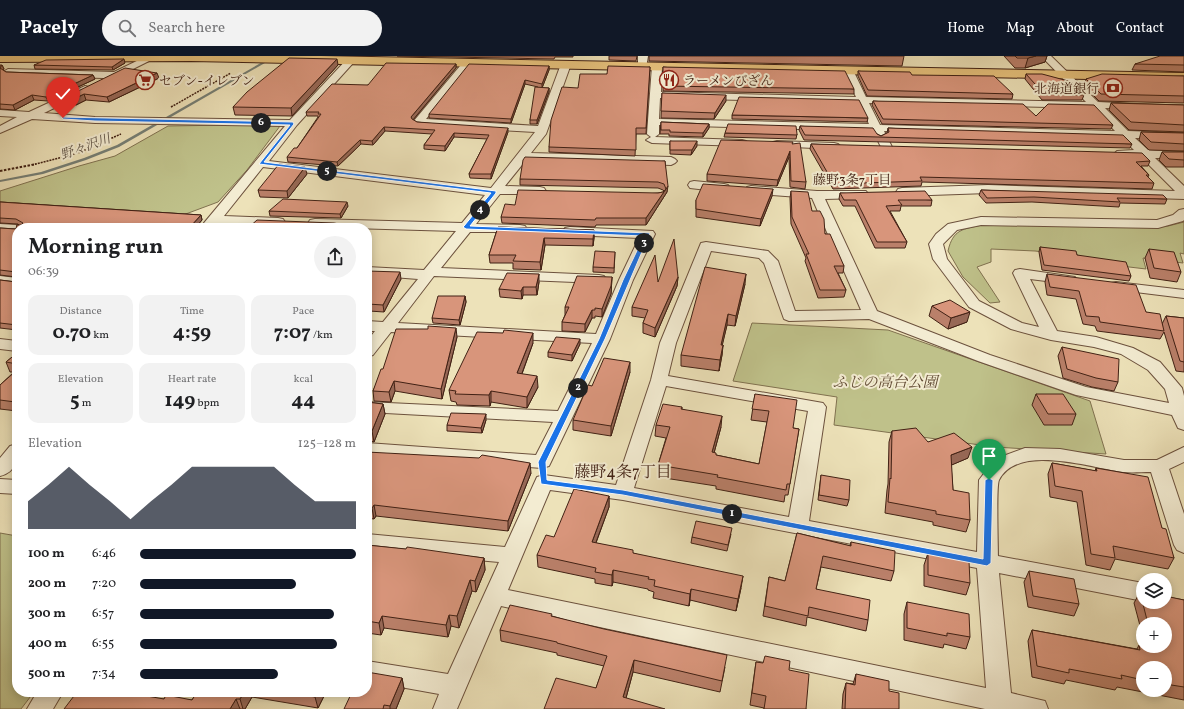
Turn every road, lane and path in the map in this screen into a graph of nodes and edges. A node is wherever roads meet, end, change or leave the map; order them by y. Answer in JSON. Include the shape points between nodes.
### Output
{"nodes":[{"id":1,"x":1046,"y":56,"type":"edge"},
{"id":2,"x":152,"y":57,"type":"junction"},
{"id":3,"x":192,"y":57,"type":"edge"},
{"id":4,"x":0,"y":58,"type":"edge"},
{"id":5,"x":34,"y":58,"type":"junction"},
{"id":6,"x":438,"y":59,"type":"edge"},
{"id":7,"x":351,"y":60,"type":"junction"},
{"id":8,"x":643,"y":61,"type":"edge"},
{"id":9,"x":468,"y":62,"type":"junction"},
{"id":10,"x":566,"y":64,"type":"junction"},
{"id":11,"x":657,"y":66,"type":"junction"},
{"id":12,"x":3,"y":70,"type":"edge"},
{"id":13,"x":848,"y":70,"type":"junction"},
{"id":14,"x":235,"y":72,"type":"dead end"},
{"id":15,"x":115,"y":75,"type":"junction"},
{"id":16,"x":1065,"y":75,"type":"junction"},
{"id":17,"x":1184,"y":77,"type":"edge"},
{"id":18,"x":655,"y":95,"type":"junction"},
{"id":19,"x":862,"y":99,"type":"junction"},
{"id":20,"x":1096,"y":105,"type":"junction"},
{"id":21,"x":1140,"y":106,"type":"edge"},
{"id":22,"x":0,"y":113,"type":"edge"},
{"id":23,"x":31,"y":116,"type":"junction"},
{"id":24,"x":146,"y":121,"type":"junction"},
{"id":25,"x":654,"y":122,"type":"junction"},
{"id":26,"x":293,"y":124,"type":"junction"},
{"id":27,"x":877,"y":128,"type":"junction"},
{"id":28,"x":541,"y":129,"type":"junction"},
{"id":29,"x":0,"y":130,"type":"edge"},
{"id":30,"x":1126,"y":134,"type":"junction"},
{"id":31,"x":1184,"y":136,"type":"edge"},
{"id":32,"x":652,"y":140,"type":"junction"},
{"id":33,"x":754,"y":143,"type":"edge"},
{"id":34,"x":770,"y":144,"type":"edge"},
{"id":35,"x":847,"y":146,"type":"edge"},
{"id":36,"x":871,"y":147,"type":"edge"},
{"id":37,"x":1107,"y":153,"type":"edge"},
{"id":38,"x":652,"y":154,"type":"dead end"},
{"id":39,"x":1146,"y":154,"type":"junction"},
{"id":40,"x":1184,"y":155,"type":"edge"},
{"id":41,"x":522,"y":156,"type":"junction"},
{"id":42,"x":671,"y":161,"type":"dead end"},
{"id":43,"x":260,"y":163,"type":"junction"},
{"id":44,"x":0,"y":171,"type":"edge"},
{"id":45,"x":694,"y":185,"type":"dead end"},
{"id":46,"x":496,"y":191,"type":"junction"},
{"id":47,"x":550,"y":191,"type":"edge"},
{"id":48,"x":875,"y":193,"type":"edge"},
{"id":49,"x":889,"y":193,"type":"edge"},
{"id":50,"x":1184,"y":194,"type":"edge"},
{"id":51,"x":817,"y":195,"type":"junction"},
{"id":52,"x":1184,"y":214,"type":"edge"},
{"id":53,"x":212,"y":223,"type":"edge"},
{"id":54,"x":254,"y":223,"type":"edge"},
{"id":55,"x":331,"y":223,"type":"edge"},
{"id":56,"x":372,"y":224,"type":"edge"},
{"id":57,"x":466,"y":227,"type":"junction"},
{"id":58,"x":0,"y":228,"type":"edge"},
{"id":59,"x":12,"y":229,"type":"edge"},
{"id":60,"x":372,"y":271,"type":"edge"},
{"id":61,"x":429,"y":273,"type":"junction"},
{"id":62,"x":0,"y":280,"type":"edge"},
{"id":63,"x":626,"y":280,"type":"junction"},
{"id":64,"x":12,"y":281,"type":"edge"},
{"id":65,"x":1082,"y":281,"type":"edge"},
{"id":66,"x":1106,"y":284,"type":"edge"},
{"id":67,"x":1184,"y":294,"type":"edge"},
{"id":68,"x":871,"y":314,"type":"junction"},
{"id":69,"x":372,"y":327,"type":"edge"},
{"id":70,"x":386,"y":328,"type":"junction"},
{"id":71,"x":1052,"y":335,"type":"junction"},
{"id":72,"x":602,"y":339,"type":"junction"},
{"id":73,"x":0,"y":344,"type":"edge"},
{"id":74,"x":12,"y":345,"type":"edge"},
{"id":75,"x":372,"y":346,"type":"edge"},
{"id":76,"x":659,"y":380,"type":"junction"},
{"id":77,"x":372,"y":407,"type":"edge"},
{"id":78,"x":564,"y":417,"type":"junction"},
{"id":79,"x":1182,"y":417,"type":"edge"},
{"id":80,"x":372,"y":449,"type":"edge"},
{"id":81,"x":1184,"y":453,"type":"edge"},
{"id":82,"x":12,"y":456,"type":"edge"},
{"id":83,"x":542,"y":462,"type":"junction"},
{"id":84,"x":1158,"y":466,"type":"junction"},
{"id":85,"x":0,"y":470,"type":"edge"},
{"id":86,"x":544,"y":482,"type":"junction"},
{"id":87,"x":0,"y":486,"type":"edge"},
{"id":88,"x":12,"y":487,"type":"edge"},
{"id":89,"x":623,"y":493,"type":"junction"},
{"id":90,"x":798,"y":527,"type":"junction"},
{"id":91,"x":372,"y":542,"type":"edge"},
{"id":92,"x":1184,"y":545,"type":"edge"},
{"id":93,"x":512,"y":555,"type":"junction"},
{"id":94,"x":987,"y":563,"type":"junction"},
{"id":95,"x":1136,"y":591,"type":"edge"},
{"id":96,"x":494,"y":596,"type":"junction"},
{"id":97,"x":372,"y":672,"type":"edge"},
{"id":98,"x":455,"y":686,"type":"junction"},
{"id":99,"x":47,"y":697,"type":"edge"},
{"id":100,"x":1000,"y":705,"type":"edge"},
{"id":101,"x":39,"y":709,"type":"edge"},
{"id":102,"x":445,"y":709,"type":"edge"},
{"id":103,"x":1036,"y":709,"type":"edge"}],
"edges":[{"from":1,"to":16,"type":"street"},
{"from":2,"to":3,"type":"highway"},
{"from":2,"to":5,"type":"highway"},
{"from":2,"to":15,"type":"street"},
{"from":3,"to":7,"type":"highway"},
{"from":4,"to":5,"type":"highway"},
{"from":5,"to":12,"type":"highway","via":[[16,62]]},
{"from":6,"to":7,"type":"highway"},
{"from":6,"to":9,"type":"highway"},
{"from":7,"to":26,"type":"street"},
{"from":8,"to":10,"type":"highway"},
{"from":8,"to":11,"type":"highway"},
{"from":9,"to":10,"type":"highway"},
{"from":9,"to":28,"type":"street","via":[[418,122]]},
{"from":10,"to":28,"type":"street"},
{"from":11,"to":13,"type":"highway"},
{"from":11,"to":18,"type":"street"},
{"from":12,"to":15,"type":"street"},
{"from":13,"to":16,"type":"highway"},
{"from":13,"to":19,"type":"street"},
{"from":14,"to":24,"type":"path"},
{"from":15,"to":23,"type":"street"},
{"from":16,"to":17,"type":"highway"},
{"from":16,"to":20,"type":"street"},
{"from":18,"to":19,"type":"street"},
{"from":18,"to":25,"type":"street"},
{"from":19,"to":20,"type":"street"},
{"from":19,"to":27,"type":"street"},
{"from":20,"to":21,"type":"street"},
{"from":20,"to":30,"type":"street"},
{"from":22,"to":23,"type":"street"},
{"from":23,"to":24,"type":"street"},
{"from":23,"to":29,"type":"street"},
{"from":24,"to":26,"type":"street"},
{"from":24,"to":44,"type":"path","via":[[112,139],[74,154]]},
{"from":25,"to":27,"type":"street"},
{"from":25,"to":32,"type":"street"},
{"from":26,"to":43,"type":"street"},
{"from":27,"to":30,"type":"street"},
{"from":27,"to":36,"type":"street","via":[[890,148]]},
{"from":28,"to":41,"type":"street","via":[[540,134]]},
{"from":30,"to":31,"type":"street"},
{"from":30,"to":39,"type":"street"},
{"from":32,"to":33,"type":"street"},
{"from":32,"to":38,"type":"street"},
{"from":34,"to":35,"type":"street"},
{"from":37,"to":39,"type":"street"},
{"from":39,"to":40,"type":"street"},
{"from":39,"to":50,"type":"street"},
{"from":41,"to":42,"type":"street"},
{"from":41,"to":46,"type":"street"},
{"from":43,"to":46,"type":"street"},
{"from":43,"to":53,"type":"street"},
{"from":45,"to":51,"type":"street"},
{"from":46,"to":47,"type":"street"},
{"from":46,"to":57,"type":"street"},
{"from":48,"to":51,"type":"street"},
{"from":49,"to":50,"type":"street","via":[[988,190]]},
{"from":51,"to":68,"type":"street"},
{"from":52,"to":71,"type":"street","via":[[1158,224],[981,221],[953,227],[941,237],[936,244],[940,259],[974,304],[1017,326]]},
{"from":54,"to":55,"type":"street"},
{"from":56,"to":57,"type":"street"},
{"from":57,"to":61,"type":"street"},
{"from":57,"to":63,"type":"street","via":[[648,234]]},
{"from":58,"to":59,"type":"street"},
{"from":60,"to":61,"type":"street"},
{"from":61,"to":63,"type":"street"},
{"from":61,"to":70,"type":"street"},
{"from":62,"to":64,"type":"street"},
{"from":63,"to":72,"type":"street"},
{"from":65,"to":71,"type":"street","via":[[1020,273]]},
{"from":66,"to":67,"type":"street"},
{"from":68,"to":76,"type":"street","via":[[789,316],[771,261],[763,254],[706,246],[668,344]]},
{"from":68,"to":79,"type":"street","via":[[984,358],[1082,391]]},
{"from":69,"to":70,"type":"street"},
{"from":70,"to":72,"type":"street"},
{"from":70,"to":75,"type":"street"},
{"from":71,"to":79,"type":"street","via":[[1096,342],[1127,351],[1154,366],[1172,388]]},
{"from":72,"to":78,"type":"street"},
{"from":73,"to":74,"type":"street"},
{"from":76,"to":89,"type":"street"},
{"from":76,"to":90,"type":"street","via":[[818,407]]},
{"from":77,"to":78,"type":"street"},
{"from":78,"to":83,"type":"street"},
{"from":80,"to":83,"type":"street"},
{"from":81,"to":84,"type":"street"},
{"from":82,"to":85,"type":"street"},
{"from":83,"to":86,"type":"street"},
{"from":84,"to":92,"type":"street"},
{"from":84,"to":94,"type":"street","via":[[1124,466],[1060,455],[1025,454],[1002,463],[989,480]]},
{"from":86,"to":89,"type":"street"},
{"from":86,"to":93,"type":"street"},
{"from":87,"to":88,"type":"street"},
{"from":89,"to":90,"type":"street"},
{"from":90,"to":94,"type":"street"},
{"from":91,"to":93,"type":"street"},
{"from":93,"to":96,"type":"street"},
{"from":94,"to":95,"type":"street"},
{"from":94,"to":100,"type":"street"},
{"from":96,"to":98,"type":"street"},
{"from":96,"to":100,"type":"street"},
{"from":97,"to":98,"type":"street"},
{"from":98,"to":102,"type":"street"},
{"from":99,"to":101,"type":"street"},
{"from":100,"to":103,"type":"street"}]}
